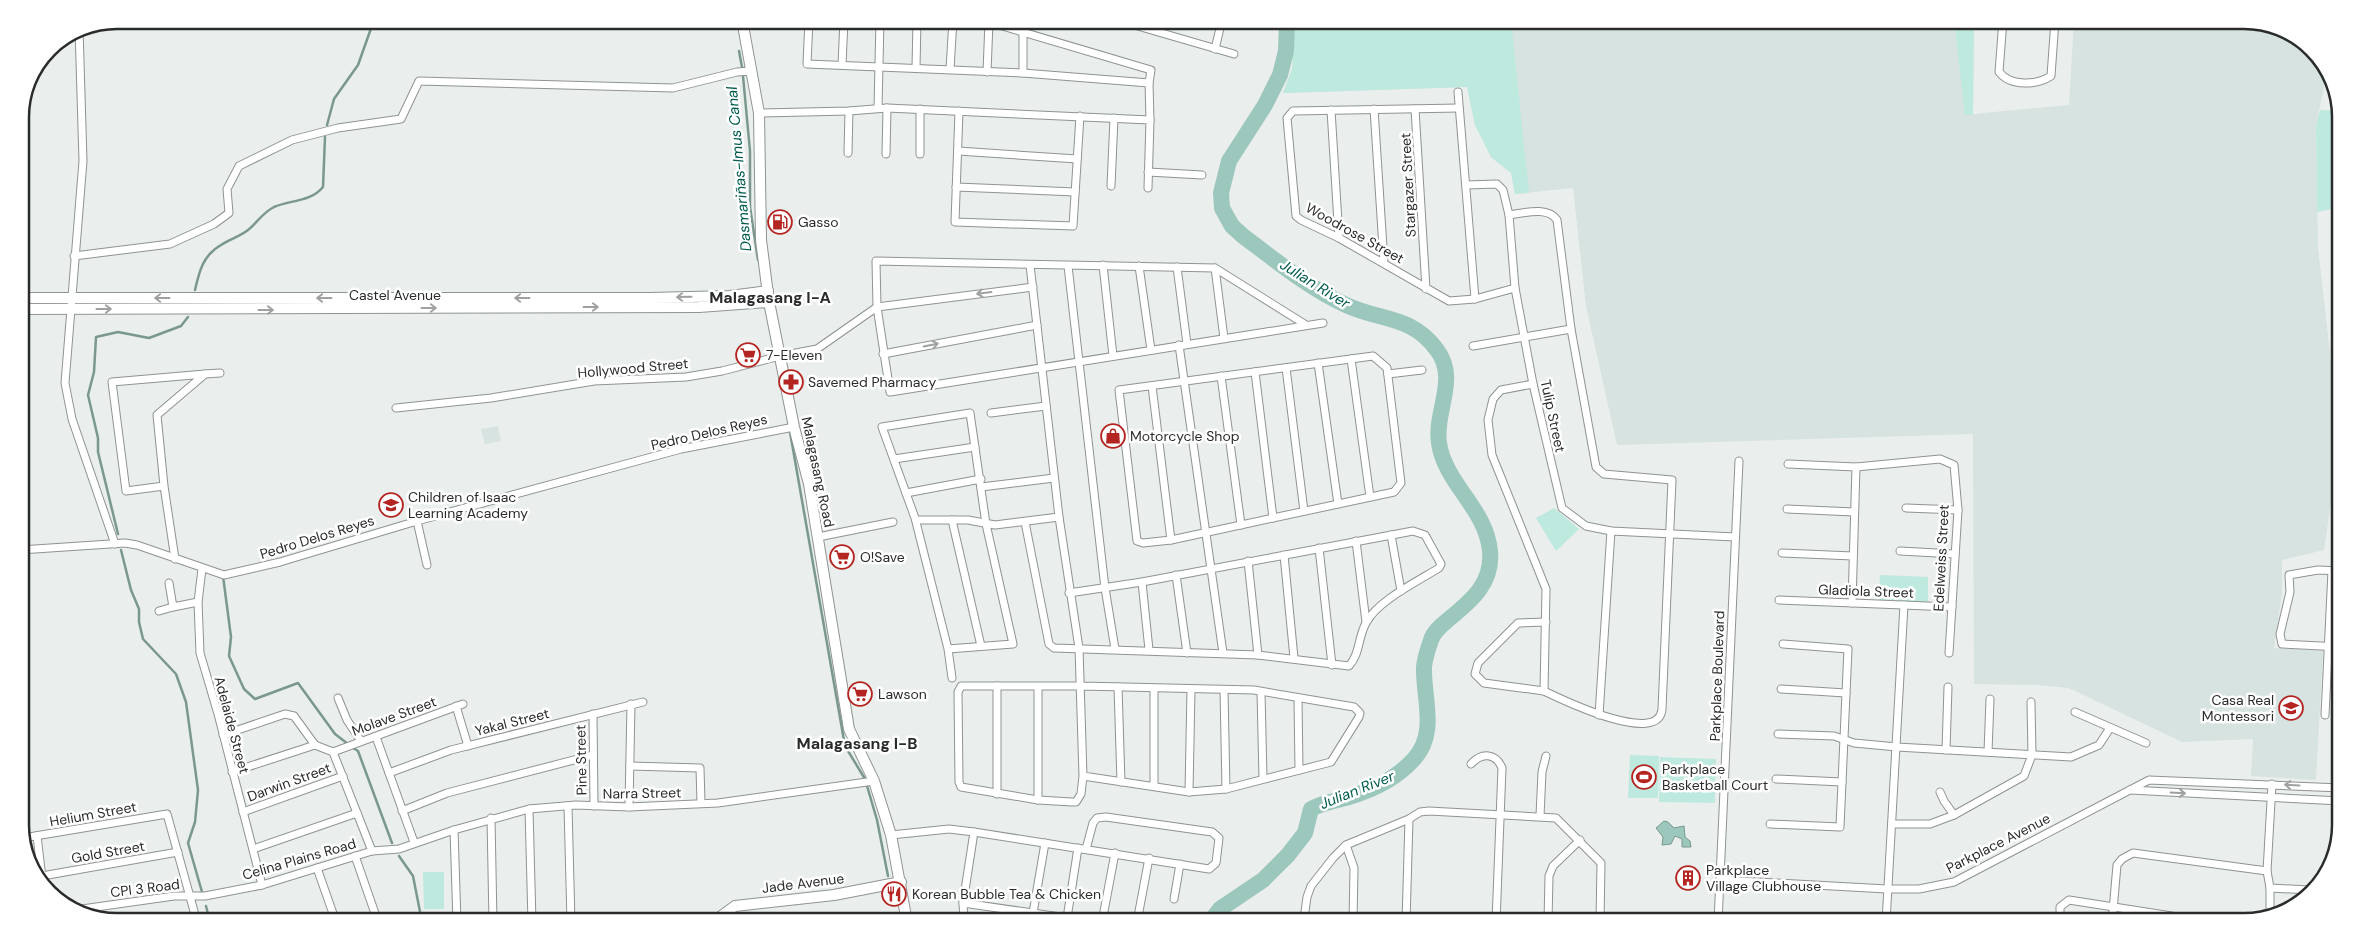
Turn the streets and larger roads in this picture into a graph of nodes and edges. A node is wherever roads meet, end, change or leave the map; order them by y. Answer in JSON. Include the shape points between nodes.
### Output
{"nodes":[{"id":1,"x":744,"y":29,"type":"edge"},
{"id":2,"x":809,"y":29,"type":"edge"},
{"id":3,"x":844,"y":29,"type":"edge"},
{"id":4,"x":880,"y":29,"type":"edge"},
{"id":5,"x":917,"y":29,"type":"edge"},
{"id":6,"x":952,"y":29,"type":"edge"},
{"id":7,"x":986,"y":29,"type":"edge"},
{"id":8,"x":1013,"y":29,"type":"edge"},
{"id":9,"x":1148,"y":29,"type":"edge"},
{"id":10,"x":1220,"y":29,"type":"edge"},
{"id":11,"x":2002,"y":29,"type":"edge"},
{"id":12,"x":2054,"y":29,"type":"edge"},
{"id":13,"x":1023,"y":32,"type":"junction"},
{"id":14,"x":79,"y":37,"type":"edge"},
{"id":15,"x":1215,"y":48,"type":"junction"},
{"id":16,"x":1234,"y":54,"type":"dead end"},
{"id":17,"x":842,"y":65,"type":"junction"},
{"id":18,"x":879,"y":67,"type":"junction"},
{"id":19,"x":916,"y":68,"type":"junction"},
{"id":20,"x":950,"y":70,"type":"junction"},
{"id":21,"x":752,"y":71,"type":"junction"},
{"id":22,"x":987,"y":72,"type":"junction"},
{"id":23,"x":1023,"y":73,"type":"junction"},
{"id":24,"x":1149,"y":83,"type":"junction"},
{"id":25,"x":1458,"y":92,"type":"dead end"},
{"id":26,"x":878,"y":108,"type":"junction"},
{"id":27,"x":887,"y":108,"type":"junction"},
{"id":28,"x":1459,"y":108,"type":"junction"},
{"id":29,"x":920,"y":109,"type":"junction"},
{"id":30,"x":1374,"y":109,"type":"junction"},
{"id":31,"x":1416,"y":109,"type":"junction"},
{"id":32,"x":1331,"y":110,"type":"junction"},
{"id":33,"x":849,"y":111,"type":"junction"},
{"id":34,"x":959,"y":111,"type":"junction"},
{"id":35,"x":759,"y":113,"type":"junction"},
{"id":36,"x":1080,"y":116,"type":"junction"},
{"id":37,"x":1114,"y":118,"type":"junction"},
{"id":38,"x":1150,"y":120,"type":"junction"},
{"id":39,"x":958,"y":152,"type":"junction"},
{"id":40,"x":848,"y":153,"type":"dead end"},
{"id":41,"x":886,"y":154,"type":"dead end"},
{"id":42,"x":920,"y":154,"type":"dead end"},
{"id":43,"x":1077,"y":159,"type":"junction"},
{"id":44,"x":1148,"y":172,"type":"junction"},
{"id":45,"x":1202,"y":175,"type":"dead end"},
{"id":46,"x":1466,"y":185,"type":"junction"},
{"id":47,"x":1111,"y":186,"type":"dead end"},
{"id":48,"x":956,"y":187,"type":"junction"},
{"id":49,"x":1148,"y":188,"type":"dead end"},
{"id":50,"x":1075,"y":192,"type":"junction"},
{"id":51,"x":1509,"y":214,"type":"junction"},
{"id":52,"x":1339,"y":238,"type":"junction"},
{"id":53,"x":74,"y":256,"type":"junction"},
{"id":54,"x":1384,"y":263,"type":"junction"},
{"id":55,"x":1030,"y":265,"type":"junction"},
{"id":56,"x":1103,"y":265,"type":"junction"},
{"id":57,"x":1068,"y":266,"type":"junction"},
{"id":58,"x":1139,"y":266,"type":"junction"},
{"id":59,"x":1177,"y":268,"type":"junction"},
{"id":60,"x":1215,"y":268,"type":"junction"},
{"id":61,"x":1033,"y":287,"type":"junction"},
{"id":62,"x":1515,"y":288,"type":"junction"},
{"id":63,"x":1426,"y":289,"type":"junction"},
{"id":64,"x":768,"y":291,"type":"junction"},
{"id":65,"x":29,"y":299,"type":"edge"},
{"id":66,"x":1476,"y":299,"type":"junction"},
{"id":67,"x":769,"y":302,"type":"junction"},
{"id":68,"x":71,"y":303,"type":"junction"},
{"id":69,"x":29,"y":307,"type":"edge"},
{"id":70,"x":877,"y":307,"type":"junction"},
{"id":71,"x":1323,"y":322,"type":"dead end"},
{"id":72,"x":1037,"y":325,"type":"junction"},
{"id":73,"x":1306,"y":325,"type":"junction"},
{"id":74,"x":1571,"y":329,"type":"junction"},
{"id":75,"x":1525,"y":337,"type":"junction"},
{"id":76,"x":1224,"y":338,"type":"junction"},
{"id":77,"x":1183,"y":345,"type":"junction"},
{"id":78,"x":1473,"y":346,"type":"dead end"},
{"id":79,"x":1151,"y":350,"type":"junction"},
{"id":80,"x":884,"y":354,"type":"junction"},
{"id":81,"x":780,"y":356,"type":"junction"},
{"id":82,"x":1112,"y":356,"type":"junction"},
{"id":83,"x":1351,"y":359,"type":"junction"},
{"id":84,"x":1079,"y":361,"type":"junction"},
{"id":85,"x":1318,"y":363,"type":"junction"},
{"id":86,"x":1041,"y":367,"type":"junction"},
{"id":87,"x":1286,"y":368,"type":"junction"},
{"id":88,"x":1422,"y":370,"type":"dead end"},
{"id":89,"x":1255,"y":372,"type":"junction"},
{"id":90,"x":220,"y":373,"type":"dead end"},
{"id":91,"x":205,"y":374,"type":"junction"},
{"id":92,"x":1388,"y":374,"type":"junction"},
{"id":93,"x":1221,"y":376,"type":"junction"},
{"id":94,"x":1186,"y":381,"type":"junction"},
{"id":95,"x":1533,"y":384,"type":"junction"},
{"id":96,"x":1152,"y":386,"type":"junction"},
{"id":97,"x":1046,"y":406,"type":"junction"},
{"id":98,"x":396,"y":408,"type":"dead end"},
{"id":99,"x":991,"y":413,"type":"dead end"},
{"id":100,"x":794,"y":426,"type":"junction"},
{"id":101,"x":976,"y":448,"type":"junction"},
{"id":102,"x":894,"y":459,"type":"junction"},
{"id":103,"x":1739,"y":461,"type":"dead end"},
{"id":104,"x":1788,"y":464,"type":"dead end"},
{"id":105,"x":1856,"y":467,"type":"junction"},
{"id":106,"x":1054,"y":478,"type":"junction"},
{"id":107,"x":981,"y":479,"type":"junction"},
{"id":108,"x":164,"y":486,"type":"junction"},
{"id":109,"x":981,"y":488,"type":"junction"},
{"id":110,"x":906,"y":493,"type":"junction"},
{"id":111,"x":1370,"y":497,"type":"junction"},
{"id":112,"x":1338,"y":504,"type":"junction"},
{"id":113,"x":1906,"y":508,"type":"dead end"},
{"id":114,"x":1787,"y":509,"type":"dead end"},
{"id":115,"x":1958,"y":510,"type":"junction"},
{"id":116,"x":1304,"y":511,"type":"junction"},
{"id":117,"x":1854,"y":512,"type":"junction"},
{"id":118,"x":1059,"y":518,"type":"junction"},
{"id":119,"x":1273,"y":518,"type":"junction"},
{"id":120,"x":916,"y":520,"type":"junction"},
{"id":121,"x":952,"y":520,"type":"junction"},
{"id":122,"x":417,"y":521,"type":"junction"},
{"id":123,"x":894,"y":522,"type":"dead end"},
{"id":124,"x":1025,"y":522,"type":"junction"},
{"id":125,"x":986,"y":524,"type":"junction"},
{"id":126,"x":1240,"y":525,"type":"junction"},
{"id":127,"x":1610,"y":531,"type":"junction"},
{"id":128,"x":1208,"y":532,"type":"junction"},
{"id":129,"x":1670,"y":533,"type":"junction"},
{"id":130,"x":1391,"y":535,"type":"junction"},
{"id":131,"x":818,"y":537,"type":"junction"},
{"id":132,"x":1736,"y":537,"type":"junction"},
{"id":133,"x":1171,"y":540,"type":"junction"},
{"id":134,"x":1356,"y":542,"type":"junction"},
{"id":135,"x":115,"y":544,"type":"junction"},
{"id":136,"x":1319,"y":548,"type":"junction"},
{"id":137,"x":29,"y":549,"type":"edge"},
{"id":138,"x":1900,"y":551,"type":"dead end"},
{"id":139,"x":1782,"y":553,"type":"dead end"},
{"id":140,"x":1955,"y":554,"type":"junction"},
{"id":141,"x":1284,"y":555,"type":"junction"},
{"id":142,"x":1853,"y":556,"type":"junction"},
{"id":143,"x":175,"y":559,"type":"junction"},
{"id":144,"x":1248,"y":561,"type":"junction"},
{"id":145,"x":427,"y":565,"type":"dead end"},
{"id":146,"x":1212,"y":568,"type":"junction"},
{"id":147,"x":202,"y":569,"type":"junction"},
{"id":148,"x":2332,"y":571,"type":"joint"},
{"id":149,"x":1176,"y":575,"type":"junction"},
{"id":150,"x":1142,"y":582,"type":"junction"},
{"id":151,"x":169,"y":583,"type":"dead end"},
{"id":152,"x":1106,"y":588,"type":"junction"},
{"id":153,"x":1401,"y":591,"type":"junction"},
{"id":154,"x":1069,"y":592,"type":"junction"},
{"id":155,"x":1779,"y":600,"type":"dead end"},
{"id":156,"x":198,"y":602,"type":"junction"},
{"id":157,"x":1852,"y":603,"type":"junction"},
{"id":158,"x":1904,"y":605,"type":"junction"},
{"id":159,"x":173,"y":607,"type":"junction"},
{"id":160,"x":1952,"y":607,"type":"junction"},
{"id":161,"x":159,"y":611,"type":"dead end"},
{"id":162,"x":1366,"y":622,"type":"junction"},
{"id":163,"x":1546,"y":622,"type":"junction"},
{"id":164,"x":1783,"y":644,"type":"dead end"},
{"id":165,"x":980,"y":646,"type":"junction"},
{"id":166,"x":2328,"y":647,"type":"junction"},
{"id":167,"x":2332,"y":647,"type":"edge"},
{"id":168,"x":1079,"y":648,"type":"junction"},
{"id":169,"x":1115,"y":649,"type":"junction"},
{"id":170,"x":948,"y":650,"type":"junction"},
{"id":171,"x":1149,"y":650,"type":"junction"},
{"id":172,"x":1187,"y":653,"type":"junction"},
{"id":173,"x":1223,"y":653,"type":"junction"},
{"id":174,"x":1949,"y":653,"type":"dead end"},
{"id":175,"x":1258,"y":655,"type":"junction"},
{"id":176,"x":1294,"y":658,"type":"junction"},
{"id":177,"x":1332,"y":665,"type":"junction"},
{"id":178,"x":952,"y":678,"type":"dead end"},
{"id":179,"x":996,"y":686,"type":"junction"},
{"id":180,"x":1081,"y":686,"type":"junction"},
{"id":181,"x":1038,"y":687,"type":"junction"},
{"id":182,"x":1118,"y":687,"type":"junction"},
{"id":183,"x":1948,"y":687,"type":"dead end"},
{"id":184,"x":1154,"y":689,"type":"junction"},
{"id":185,"x":1191,"y":689,"type":"junction"},
{"id":186,"x":1781,"y":689,"type":"dead end"},
{"id":187,"x":1224,"y":690,"type":"junction"},
{"id":188,"x":1544,"y":691,"type":"junction"},
{"id":189,"x":1261,"y":692,"type":"junction"},
{"id":190,"x":1846,"y":693,"type":"junction"},
{"id":191,"x":338,"y":698,"type":"dead end"},
{"id":192,"x":1298,"y":698,"type":"junction"},
{"id":193,"x":1990,"y":699,"type":"dead end"},
{"id":194,"x":643,"y":702,"type":"dead end"},
{"id":195,"x":2032,"y":702,"type":"dead end"},
{"id":196,"x":631,"y":704,"type":"junction"},
{"id":197,"x":2075,"y":712,"type":"dead end"},
{"id":198,"x":593,"y":714,"type":"junction"},
{"id":199,"x":1599,"y":715,"type":"junction"},
{"id":200,"x":2325,"y":715,"type":"dead end"},
{"id":201,"x":2110,"y":728,"type":"junction"},
{"id":202,"x":1778,"y":734,"type":"dead end"},
{"id":203,"x":223,"y":735,"type":"junction"},
{"id":204,"x":376,"y":737,"type":"junction"},
{"id":205,"x":1844,"y":738,"type":"junction"},
{"id":206,"x":362,"y":742,"type":"junction"},
{"id":207,"x":2146,"y":743,"type":"dead end"},
{"id":208,"x":315,"y":745,"type":"junction"},
{"id":209,"x":468,"y":746,"type":"junction"},
{"id":210,"x":1897,"y":747,"type":"junction"},
{"id":211,"x":1946,"y":750,"type":"junction"},
{"id":212,"x":333,"y":752,"type":"junction"},
{"id":213,"x":1988,"y":752,"type":"junction"},
{"id":214,"x":593,"y":755,"type":"junction"},
{"id":215,"x":2032,"y":755,"type":"junction"},
{"id":216,"x":1546,"y":756,"type":"dead end"},
{"id":217,"x":1471,"y":764,"type":"dead end"},
{"id":218,"x":630,"y":766,"type":"junction"},
{"id":219,"x":1299,"y":770,"type":"junction"},
{"id":220,"x":232,"y":772,"type":"junction"},
{"id":221,"x":389,"y":773,"type":"junction"},
{"id":222,"x":343,"y":776,"type":"junction"},
{"id":223,"x":1083,"y":776,"type":"junction"},
{"id":224,"x":1263,"y":779,"type":"junction"},
{"id":225,"x":1776,"y":779,"type":"dead end"},
{"id":226,"x":874,"y":781,"type":"junction"},
{"id":227,"x":1121,"y":782,"type":"junction"},
{"id":228,"x":1842,"y":782,"type":"junction"},
{"id":229,"x":2272,"y":784,"type":"junction"},
{"id":230,"x":1154,"y":786,"type":"junction"},
{"id":231,"x":2332,"y":787,"type":"edge"},
{"id":232,"x":1226,"y":789,"type":"junction"},
{"id":233,"x":2130,"y":790,"type":"junction"},
{"id":234,"x":1189,"y":792,"type":"junction"},
{"id":235,"x":1940,"y":792,"type":"dead end"},
{"id":236,"x":996,"y":794,"type":"junction"},
{"id":237,"x":2271,"y":797,"type":"junction"},
{"id":238,"x":1038,"y":800,"type":"junction"},
{"id":239,"x":2332,"y":800,"type":"edge"},
{"id":240,"x":701,"y":804,"type":"junction"},
{"id":241,"x":568,"y":806,"type":"junction"},
{"id":242,"x":594,"y":806,"type":"junction"},
{"id":243,"x":629,"y":807,"type":"junction"},
{"id":244,"x":529,"y":809,"type":"junction"},
{"id":245,"x":402,"y":811,"type":"junction"},
{"id":246,"x":243,"y":812,"type":"junction"},
{"id":247,"x":357,"y":813,"type":"junction"},
{"id":248,"x":1954,"y":815,"type":"junction"},
{"id":249,"x":1500,"y":816,"type":"junction"},
{"id":250,"x":1540,"y":816,"type":"junction"},
{"id":251,"x":491,"y":818,"type":"junction"},
{"id":252,"x":1409,"y":819,"type":"junction"},
{"id":253,"x":1770,"y":824,"type":"dead end"},
{"id":254,"x":1892,"y":824,"type":"junction"},
{"id":255,"x":454,"y":830,"type":"junction"},
{"id":256,"x":974,"y":832,"type":"junction"},
{"id":257,"x":891,"y":835,"type":"junction"},
{"id":258,"x":36,"y":836,"type":"junction"},
{"id":259,"x":30,"y":837,"type":"edge"},
{"id":260,"x":1580,"y":840,"type":"junction"},
{"id":261,"x":414,"y":842,"type":"junction"},
{"id":262,"x":1045,"y":843,"type":"junction"},
{"id":263,"x":1346,"y":845,"type":"junction"},
{"id":264,"x":1082,"y":849,"type":"junction"},
{"id":265,"x":253,"y":850,"type":"junction"},
{"id":266,"x":372,"y":851,"type":"junction"},
{"id":267,"x":178,"y":852,"type":"junction"},
{"id":268,"x":1115,"y":854,"type":"junction"},
{"id":269,"x":355,"y":856,"type":"junction"},
{"id":270,"x":1148,"y":858,"type":"junction"},
{"id":271,"x":1180,"y":864,"type":"junction"},
{"id":272,"x":317,"y":868,"type":"junction"},
{"id":273,"x":41,"y":869,"type":"edge"},
{"id":274,"x":2268,"y":870,"type":"junction"},
{"id":275,"x":45,"y":875,"type":"edge"},
{"id":276,"x":1721,"y":880,"type":"junction"},
{"id":277,"x":901,"y":882,"type":"junction"},
{"id":278,"x":262,"y":885,"type":"junction"},
{"id":279,"x":2270,"y":888,"type":"junction"},
{"id":280,"x":1888,"y":889,"type":"junction"},
{"id":281,"x":2303,"y":890,"type":"edge"},
{"id":282,"x":189,"y":896,"type":"junction"},
{"id":283,"x":1174,"y":899,"type":"dead end"},
{"id":284,"x":963,"y":903,"type":"junction"},
{"id":285,"x":2112,"y":906,"type":"junction"},
{"id":286,"x":87,"y":908,"type":"edge"},
{"id":287,"x":2270,"y":909,"type":"edge"},
{"id":288,"x":194,"y":913,"type":"edge"},
{"id":289,"x":333,"y":913,"type":"edge"},
{"id":290,"x":375,"y":913,"type":"edge"},
{"id":291,"x":457,"y":913,"type":"edge"},
{"id":292,"x":493,"y":913,"type":"edge"},
{"id":293,"x":532,"y":913,"type":"edge"},
{"id":294,"x":570,"y":913,"type":"edge"},
{"id":295,"x":725,"y":913,"type":"edge"},
{"id":296,"x":906,"y":913,"type":"edge"},
{"id":297,"x":964,"y":913,"type":"edge"},
{"id":298,"x":1033,"y":913,"type":"joint"},
{"id":299,"x":1067,"y":913,"type":"edge"},
{"id":300,"x":1104,"y":913,"type":"edge"},
{"id":301,"x":1139,"y":913,"type":"edge"},
{"id":302,"x":1305,"y":913,"type":"edge"},
{"id":303,"x":1353,"y":913,"type":"edge"},
{"id":304,"x":1406,"y":913,"type":"edge"},
{"id":305,"x":1496,"y":913,"type":"edge"},
{"id":306,"x":1548,"y":913,"type":"edge"},
{"id":307,"x":1600,"y":913,"type":"edge"},
{"id":308,"x":1719,"y":913,"type":"edge"},
{"id":309,"x":1887,"y":913,"type":"edge"},
{"id":310,"x":2060,"y":913,"type":"edge"},
{"id":311,"x":2112,"y":913,"type":"edge"},
{"id":312,"x":2141,"y":913,"type":"edge"}],
"edges":[{"from":1,"to":21,"type":"street","name":"Malagasang Road"},
{"from":2,"to":17,"type":"street","via":[[807,64]]},
{"from":3,"to":17,"type":"street"},
{"from":4,"to":18,"type":"street"},
{"from":5,"to":19,"type":"street"},
{"from":6,"to":20,"type":"street"},
{"from":7,"to":22,"type":"street"},
{"from":8,"to":13,"type":"street"},
{"from":9,"to":15,"type":"street"},
{"from":10,"to":15,"type":"street"},
{"from":11,"to":12,"type":"street","via":[[1999,72],[2013,82],[2027,83],[2042,82],[2051,76]]},
{"from":13,"to":23,"type":"street"},
{"from":13,"to":24,"type":"street","via":[[1151,70]]},
{"from":14,"to":53,"type":"street","via":[[83,160]]},
{"from":15,"to":16,"type":"street"},
{"from":17,"to":18,"type":"street"},
{"from":18,"to":19,"type":"street"},
{"from":18,"to":26,"type":"street"},
{"from":19,"to":20,"type":"street"},
{"from":20,"to":22,"type":"street"},
{"from":21,"to":35,"type":"street","name":"Malagasang Road"},
{"from":21,"to":53,"type":"street","via":[[673,88],[419,81],[401,119],[338,128],[292,140],[239,166],[227,189],[230,213],[214,224],[170,244]]},
{"from":22,"to":23,"type":"street"},
{"from":23,"to":24,"type":"street"},
{"from":24,"to":38,"type":"street"},
{"from":25,"to":28,"type":"street"},
{"from":26,"to":27,"type":"street"},
{"from":26,"to":33,"type":"street"},
{"from":27,"to":29,"type":"street"},
{"from":27,"to":41,"type":"street"},
{"from":28,"to":31,"type":"street","name":"Woodrose Street"},
{"from":28,"to":46,"type":"street"},
{"from":29,"to":34,"type":"street"},
{"from":29,"to":42,"type":"street"},
{"from":30,"to":31,"type":"street","name":"Woodrose Street"},
{"from":30,"to":32,"type":"street","name":"Woodrose Street"},
{"from":30,"to":54,"type":"street"},
{"from":31,"to":63,"type":"street","name":"Stargazer Street"},
{"from":32,"to":52,"type":"street"},
{"from":32,"to":52,"type":"street","name":"Woodrose Street","via":[[1293,111],[1287,118],[1296,216]]},
{"from":33,"to":35,"type":"street"},
{"from":33,"to":40,"type":"street"},
{"from":34,"to":36,"type":"street"},
{"from":34,"to":39,"type":"street"},
{"from":35,"to":64,"type":"street","name":"Malagasang Road","via":[[761,240]]},
{"from":36,"to":37,"type":"street"},
{"from":36,"to":43,"type":"street"},
{"from":37,"to":38,"type":"street"},
{"from":37,"to":47,"type":"street"},
{"from":38,"to":44,"type":"street"},
{"from":39,"to":43,"type":"street"},
{"from":39,"to":48,"type":"street"},
{"from":43,"to":50,"type":"street"},
{"from":44,"to":45,"type":"street"},
{"from":44,"to":49,"type":"street"},
{"from":46,"to":51,"type":"street","name":"Tulip Street","via":[[1500,186]]},
{"from":46,"to":66,"type":"street"},
{"from":48,"to":50,"type":"street"},
{"from":48,"to":50,"type":"street","via":[[955,222],[1073,226]]},
{"from":51,"to":62,"type":"street","name":"Tulip Street"},
{"from":51,"to":74,"type":"street","via":[[1547,212],[1557,220]]},
{"from":52,"to":54,"type":"street","name":"Woodrose Street"},
{"from":53,"to":68,"type":"street"},
{"from":54,"to":63,"type":"street","name":"Woodrose Street"},
{"from":55,"to":57,"type":"street"},
{"from":55,"to":61,"type":"street"},
{"from":55,"to":70,"type":"street","via":[[876,261]]},
{"from":56,"to":57,"type":"street"},
{"from":56,"to":58,"type":"street"},
{"from":56,"to":82,"type":"street"},
{"from":57,"to":84,"type":"street"},
{"from":58,"to":59,"type":"street"},
{"from":58,"to":79,"type":"street"},
{"from":59,"to":60,"type":"street"},
{"from":59,"to":77,"type":"street"},
{"from":60,"to":73,"type":"street"},
{"from":60,"to":76,"type":"street"},
{"from":61,"to":70,"type":"street","one_way":true},
{"from":61,"to":72,"type":"street"},
{"from":62,"to":66,"type":"street","name":"Woodrose Street"},
{"from":62,"to":75,"type":"street","name":"Tulip Street"},
{"from":63,"to":66,"type":"street","name":"Woodrose Street","via":[[1449,301]]},
{"from":64,"to":67,"type":"street","name":"Malagasang Road"},
{"from":64,"to":68,"type":"street","name":"Castel Avenue","one_way":true,"via":[[723,297]]},
{"from":65,"to":68,"type":"street","name":"Castel Avenue"},
{"from":68,"to":67,"type":"street","name":"Castel Avenue","one_way":true,"via":[[699,307]]},
{"from":67,"to":81,"type":"street","name":"Malagasang Road"},
{"from":68,"to":69,"type":"street","name":"Castel Avenue"},
{"from":68,"to":135,"type":"street","via":[[65,383],[72,419]]},
{"from":70,"to":80,"type":"street"},
{"from":70,"to":81,"type":"street","name":"Hollywood Street","via":[[817,349]]},
{"from":71,"to":73,"type":"street"},
{"from":80,"to":72,"type":"street","one_way":true},
{"from":72,"to":86,"type":"street"},
{"from":73,"to":76,"type":"street"},
{"from":74,"to":75,"type":"street"},
{"from":74,"to":129,"type":"street","via":[[1596,467],[1604,474],[1672,480]]},
{"from":75,"to":78,"type":"street"},
{"from":75,"to":95,"type":"street","name":"Tulip Street"},
{"from":76,"to":77,"type":"street"},
{"from":77,"to":79,"type":"street"},
{"from":77,"to":94,"type":"street"},
{"from":79,"to":82,"type":"street"},
{"from":80,"to":86,"type":"street","via":[[890,392]]},
{"from":81,"to":98,"type":"street","name":"Hollywood Street","via":[[722,372],[686,377],[594,381],[491,398]]},
{"from":81,"to":100,"type":"street","name":"Malagasang Road"},
{"from":82,"to":84,"type":"street"},
{"from":83,"to":85,"type":"street"},
{"from":83,"to":92,"type":"street","via":[[1373,356],[1387,368]]},
{"from":83,"to":111,"type":"street"},
{"from":84,"to":86,"type":"street"},
{"from":84,"to":152,"type":"street"},
{"from":85,"to":87,"type":"street"},
{"from":85,"to":112,"type":"street"},
{"from":86,"to":97,"type":"street"},
{"from":87,"to":89,"type":"street"},
{"from":87,"to":116,"type":"street"},
{"from":88,"to":92,"type":"street"},
{"from":89,"to":93,"type":"street"},
{"from":89,"to":119,"type":"street"},
{"from":90,"to":91,"type":"street"},
{"from":91,"to":108,"type":"street","via":[[157,415]]},
{"from":91,"to":108,"type":"street","via":[[112,382],[126,491]]},
{"from":92,"to":111,"type":"street","via":[[1401,483],[1394,492]]},
{"from":93,"to":94,"type":"street"},
{"from":93,"to":126,"type":"street"},
{"from":94,"to":96,"type":"street"},
{"from":94,"to":128,"type":"street"},
{"from":95,"to":127,"type":"street","name":"Tulip Street","via":[[1559,503],[1578,522]]},
{"from":95,"to":163,"type":"street","via":[[1501,390],[1493,399],[1488,420],[1492,455],[1546,589]]},
{"from":96,"to":133,"type":"street"},
{"from":96,"to":133,"type":"street","via":[[1119,390],[1135,537],[1139,543]]},
{"from":97,"to":99,"type":"street"},
{"from":97,"to":106,"type":"street"},
{"from":100,"to":122,"type":"street","name":"Pedro Delos Reyes","via":[[681,449]]},
{"from":100,"to":131,"type":"street","name":"Malagasang Road"},
{"from":101,"to":102,"type":"street"},
{"from":101,"to":102,"type":"street","via":[[970,413],[882,427]]},
{"from":101,"to":107,"type":"street"},
{"from":102,"to":110,"type":"street"},
{"from":103,"to":132,"type":"street","name":"Parkplace Boulevard"},
{"from":104,"to":105,"type":"street"},
{"from":105,"to":115,"type":"street","name":"Edelweiss Street","via":[[1940,459],[1954,465]]},
{"from":105,"to":117,"type":"street"},
{"from":106,"to":109,"type":"street"},
{"from":106,"to":118,"type":"street"},
{"from":107,"to":109,"type":"street"},
{"from":107,"to":110,"type":"street"},
{"from":108,"to":143,"type":"street"},
{"from":109,"to":125,"type":"street"},
{"from":110,"to":120,"type":"street"},
{"from":111,"to":112,"type":"street"},
{"from":112,"to":116,"type":"street"},
{"from":113,"to":115,"type":"street"},
{"from":114,"to":117,"type":"street"},
{"from":115,"to":140,"type":"street","name":"Edelweiss Street"},
{"from":116,"to":119,"type":"street"},
{"from":117,"to":142,"type":"street"},
{"from":118,"to":124,"type":"street"},
{"from":118,"to":154,"type":"street"},
{"from":119,"to":126,"type":"street"},
{"from":120,"to":121,"type":"street"},
{"from":120,"to":170,"type":"street"},
{"from":121,"to":125,"type":"street"},
{"from":121,"to":165,"type":"street"},
{"from":122,"to":145,"type":"street"},
{"from":122,"to":147,"type":"street","name":"Pedro Delos Reyes","via":[[251,570],[223,575]]},
{"from":123,"to":131,"type":"street"},
{"from":124,"to":125,"type":"street"},
{"from":124,"to":168,"type":"street","via":[[1050,644],[1054,648]]},
{"from":125,"to":165,"type":"street","via":[[1013,644]]},
{"from":126,"to":128,"type":"street"},
{"from":127,"to":129,"type":"street","name":"Tulip Street"},
{"from":127,"to":199,"type":"street"},
{"from":128,"to":133,"type":"street"},
{"from":128,"to":146,"type":"street"},
{"from":129,"to":132,"type":"street","name":"Tulip Street"},
{"from":129,"to":199,"type":"street","via":[[1662,715],[1652,722],[1619,722]]},
{"from":130,"to":134,"type":"street"},
{"from":130,"to":153,"type":"street"},
{"from":130,"to":153,"type":"street","via":[[1419,532],[1425,535],[1441,564]]},
{"from":131,"to":226,"type":"street","name":"Malagasang Road","via":[[849,729]]},
{"from":132,"to":276,"type":"street","name":"Parkplace Boulevard"},
{"from":134,"to":136,"type":"street"},
{"from":134,"to":162,"type":"street"},
{"from":135,"to":137,"type":"street","name":"Pedro Delos Reyes"},
{"from":135,"to":143,"type":"street","name":"Pedro Delos Reyes","via":[[137,545]]},
{"from":136,"to":141,"type":"street"},
{"from":136,"to":177,"type":"street"},
{"from":138,"to":140,"type":"street"},
{"from":139,"to":142,"type":"street"},
{"from":140,"to":160,"type":"street","name":"Edelweiss Street"},
{"from":141,"to":144,"type":"street"},
{"from":141,"to":176,"type":"street"},
{"from":142,"to":157,"type":"street"},
{"from":143,"to":147,"type":"street","name":"Pedro Delos Reyes"},
{"from":144,"to":146,"type":"street"},
{"from":144,"to":175,"type":"street"},
{"from":146,"to":149,"type":"street"},
{"from":146,"to":173,"type":"street"},
{"from":147,"to":156,"type":"street","name":"Adelaide Street"},
{"from":148,"to":166,"type":"street"},
{"from":148,"to":166,"type":"street","via":[[2289,575],[2290,592],[2280,634],[2282,644]]},
{"from":149,"to":150,"type":"street"},
{"from":149,"to":172,"type":"street"},
{"from":150,"to":152,"type":"street"},
{"from":150,"to":171,"type":"street"},
{"from":151,"to":159,"type":"street"},
{"from":152,"to":154,"type":"street"},
{"from":152,"to":169,"type":"street"},
{"from":153,"to":162,"type":"street"},
{"from":154,"to":168,"type":"street"},
{"from":155,"to":157,"type":"street","name":"Gladiola Street"},
{"from":156,"to":159,"type":"street"},
{"from":156,"to":203,"type":"street","name":"Adelaide Street","via":[[200,653]]},
{"from":157,"to":158,"type":"street","name":"Gladiola Street"},
{"from":158,"to":160,"type":"street","name":"Gladiola Street"},
{"from":158,"to":210,"type":"street"},
{"from":159,"to":161,"type":"street"},
{"from":160,"to":174,"type":"street","name":"Edelweiss Street"},
{"from":162,"to":177,"type":"street","via":[[1349,666]]},
{"from":163,"to":188,"type":"street"},
{"from":163,"to":188,"type":"street","via":[[1518,623],[1474,669],[1484,683]]},
{"from":164,"to":190,"type":"street","via":[[1848,649]]},
{"from":165,"to":170,"type":"street"},
{"from":166,"to":167,"type":"street"},
{"from":166,"to":200,"type":"street"},
{"from":168,"to":169,"type":"street"},
{"from":168,"to":180,"type":"street"},
{"from":169,"to":171,"type":"street"},
{"from":170,"to":178,"type":"street"},
{"from":171,"to":172,"type":"street"},
{"from":172,"to":173,"type":"street"},
{"from":173,"to":175,"type":"street"},
{"from":175,"to":176,"type":"street"},
{"from":176,"to":177,"type":"street"},
{"from":179,"to":181,"type":"street"},
{"from":179,"to":236,"type":"street"},
{"from":179,"to":236,"type":"street","via":[[961,686],[958,692],[959,782],[964,789]]},
{"from":180,"to":181,"type":"street"},
{"from":180,"to":182,"type":"street"},
{"from":180,"to":223,"type":"street"},
{"from":181,"to":238,"type":"street"},
{"from":182,"to":184,"type":"street"},
{"from":182,"to":227,"type":"street"},
{"from":183,"to":211,"type":"street"},
{"from":184,"to":185,"type":"street"},
{"from":184,"to":230,"type":"street"},
{"from":185,"to":187,"type":"street"},
{"from":185,"to":234,"type":"street"},
{"from":186,"to":190,"type":"street"},
{"from":187,"to":189,"type":"street"},
{"from":187,"to":232,"type":"street"},
{"from":188,"to":199,"type":"street"},
{"from":189,"to":192,"type":"street"},
{"from":189,"to":224,"type":"street"},
{"from":190,"to":205,"type":"street"},
{"from":191,"to":206,"type":"street","via":[[347,720]]},
{"from":192,"to":219,"type":"street"},
{"from":192,"to":219,"type":"street","via":[[1354,707],[1360,712],[1331,762]]},
{"from":193,"to":213,"type":"street"},
{"from":194,"to":196,"type":"street","name":"Yakal Street"},
{"from":195,"to":215,"type":"street"},
{"from":196,"to":198,"type":"street","name":"Yakal Street"},
{"from":196,"to":218,"type":"street"},
{"from":197,"to":201,"type":"street"},
{"from":198,"to":209,"type":"street","name":"Yakal Street"},
{"from":198,"to":214,"type":"street","name":"Pine Street"},
{"from":201,"to":207,"type":"street"},
{"from":201,"to":215,"type":"street","via":[[2100,745],[2071,757]]},
{"from":202,"to":205,"type":"street"},
{"from":203,"to":208,"type":"street","via":[[285,714],[296,718]]},
{"from":203,"to":220,"type":"street","name":"Adelaide Street"},
{"from":204,"to":206,"type":"street","name":"Molave Street"},
{"from":204,"to":209,"type":"street","name":"Molave Street","via":[[460,705]]},
{"from":204,"to":221,"type":"street"},
{"from":205,"to":210,"type":"street","via":[[1854,743]]},
{"from":205,"to":228,"type":"street"},
{"from":206,"to":212,"type":"street","name":"Molave Street"},
{"from":208,"to":212,"type":"street"},
{"from":208,"to":220,"type":"street"},
{"from":209,"to":221,"type":"street","name":"Yakal Street"},
{"from":210,"to":211,"type":"street"},
{"from":210,"to":254,"type":"street"},
{"from":211,"to":213,"type":"street"},
{"from":212,"to":222,"type":"street"},
{"from":213,"to":215,"type":"street"},
{"from":214,"to":242,"type":"street","name":"Pine Street"},
{"from":214,"to":245,"type":"street","via":[[447,793]]},
{"from":215,"to":248,"type":"street","via":[[2024,776]]},
{"from":216,"to":250,"type":"street","via":[[1541,777]]},
{"from":217,"to":249,"type":"street","via":[[1483,756],[1493,756],[1498,760],[1502,768]]},
{"from":218,"to":240,"type":"street","via":[[700,768]]},
{"from":218,"to":243,"type":"street"},
{"from":219,"to":224,"type":"street"},
{"from":220,"to":246,"type":"street","name":"Adelaide Street"},
{"from":221,"to":245,"type":"street"},
{"from":222,"to":246,"type":"street","name":"Darwin Street"},
{"from":222,"to":247,"type":"street"},
{"from":223,"to":227,"type":"street"},
{"from":223,"to":238,"type":"street","via":[[1081,794],[1076,802]]},
{"from":224,"to":232,"type":"street"},
{"from":225,"to":228,"type":"street"},
{"from":226,"to":240,"type":"street","name":"Narra Street"},
{"from":226,"to":257,"type":"street","name":"Malagasang Road"},
{"from":227,"to":230,"type":"street"},
{"from":228,"to":253,"type":"street","via":[[1840,827]]},
{"from":231,"to":229,"type":"street","name":"Parkplace Avenue","one_way":true},
{"from":229,"to":233,"type":"street","name":"Parkplace Avenue","via":[[2149,780]]},
{"from":229,"to":237,"type":"street"},
{"from":230,"to":234,"type":"street"},
{"from":232,"to":234,"type":"street"},
{"from":233,"to":237,"type":"street","one_way":true},
{"from":233,"to":280,"type":"street","name":"Parkplace Avenue","via":[[1954,882],[1919,889]]},
{"from":235,"to":248,"type":"street"},
{"from":236,"to":238,"type":"street"},
{"from":237,"to":239,"type":"street"},
{"from":237,"to":274,"type":"street"},
{"from":240,"to":243,"type":"street","name":"Narra Street"},
{"from":241,"to":242,"type":"street","name":"Narra Street"},
{"from":241,"to":244,"type":"street","name":"Narra Street"},
{"from":241,"to":294,"type":"street"},
{"from":242,"to":243,"type":"street","name":"Narra Street"},
{"from":244,"to":251,"type":"street","name":"Narra Street"},
{"from":244,"to":293,"type":"street"},
{"from":245,"to":261,"type":"street"},
{"from":246,"to":265,"type":"street","name":"Adelaide Street"},
{"from":247,"to":265,"type":"street"},
{"from":247,"to":266,"type":"street"},
{"from":248,"to":254,"type":"street","via":[[1926,825]]},
{"from":249,"to":250,"type":"street"},
{"from":249,"to":252,"type":"street","via":[[1429,811]]},
{"from":249,"to":305,"type":"street"},
{"from":250,"to":260,"type":"street","via":[[1556,818]]},
{"from":251,"to":255,"type":"street","name":"Narra Street"},
{"from":251,"to":292,"type":"street"},
{"from":252,"to":263,"type":"street"},
{"from":252,"to":304,"type":"street"},
{"from":254,"to":280,"type":"street"},
{"from":255,"to":261,"type":"street","name":"Narra Street"},
{"from":255,"to":291,"type":"street"},
{"from":256,"to":257,"type":"street","via":[[949,830]]},
{"from":256,"to":262,"type":"street"},
{"from":256,"to":284,"type":"street"},
{"from":257,"to":277,"type":"street","name":"Malagasang Road"},
{"from":258,"to":259,"type":"street","name":"Helium Street"},
{"from":258,"to":267,"type":"street","name":"Helium Street","via":[[167,814]]},
{"from":258,"to":273,"type":"street"},
{"from":260,"to":306,"type":"street","via":[[1552,866]]},
{"from":260,"to":307,"type":"street","via":[[1601,863]]},
{"from":261,"to":266,"type":"street","name":"Celina Plains Road","via":[[394,850]]},
{"from":262,"to":264,"type":"street"},
{"from":262,"to":298,"type":"street"},
{"from":263,"to":302,"type":"street","via":[[1311,886]]},
{"from":263,"to":303,"type":"street","via":[[1354,868]]},
{"from":264,"to":268,"type":"street"},
{"from":264,"to":271,"type":"street","via":[[1093,823],[1102,817],[1212,832],[1219,838],[1213,868]]},
{"from":264,"to":299,"type":"street"},
{"from":265,"to":278,"type":"street","name":"Adelaide Street"},
{"from":266,"to":269,"type":"street","name":"Celina Plains Road"},
{"from":267,"to":275,"type":"street","name":"Gold Street"},
{"from":267,"to":282,"type":"street"},
{"from":268,"to":270,"type":"street"},
{"from":268,"to":300,"type":"street"},
{"from":269,"to":272,"type":"street","name":"Celina Plains Road"},
{"from":269,"to":290,"type":"street"},
{"from":270,"to":271,"type":"street"},
{"from":270,"to":301,"type":"street"},
{"from":271,"to":283,"type":"street"},
{"from":272,"to":278,"type":"street","name":"Celina Plains Road"},
{"from":272,"to":289,"type":"street"},
{"from":274,"to":279,"type":"street"},
{"from":274,"to":285,"type":"street","via":[[2133,853],[2117,865]]},
{"from":276,"to":280,"type":"street","name":"Parkplace Avenue"},
{"from":276,"to":308,"type":"street","name":"Parkplace Boulevard"},
{"from":277,"to":295,"type":"street","name":"Jade Avenue","via":[[807,899],[735,906]]},
{"from":277,"to":296,"type":"street","name":"Malagasang Road"},
{"from":278,"to":282,"type":"street","name":"Celina Plains Road"},
{"from":279,"to":281,"type":"street"},
{"from":279,"to":287,"type":"street"},
{"from":280,"to":309,"type":"street"},
{"from":282,"to":286,"type":"street","name":"CPI 3 Road"},
{"from":282,"to":288,"type":"street"},
{"from":284,"to":297,"type":"street"},
{"from":284,"to":298,"type":"street"},
{"from":285,"to":310,"type":"street","via":[[2069,900],[2060,907]]},
{"from":285,"to":311,"type":"street"},
{"from":285,"to":312,"type":"street"}]}
